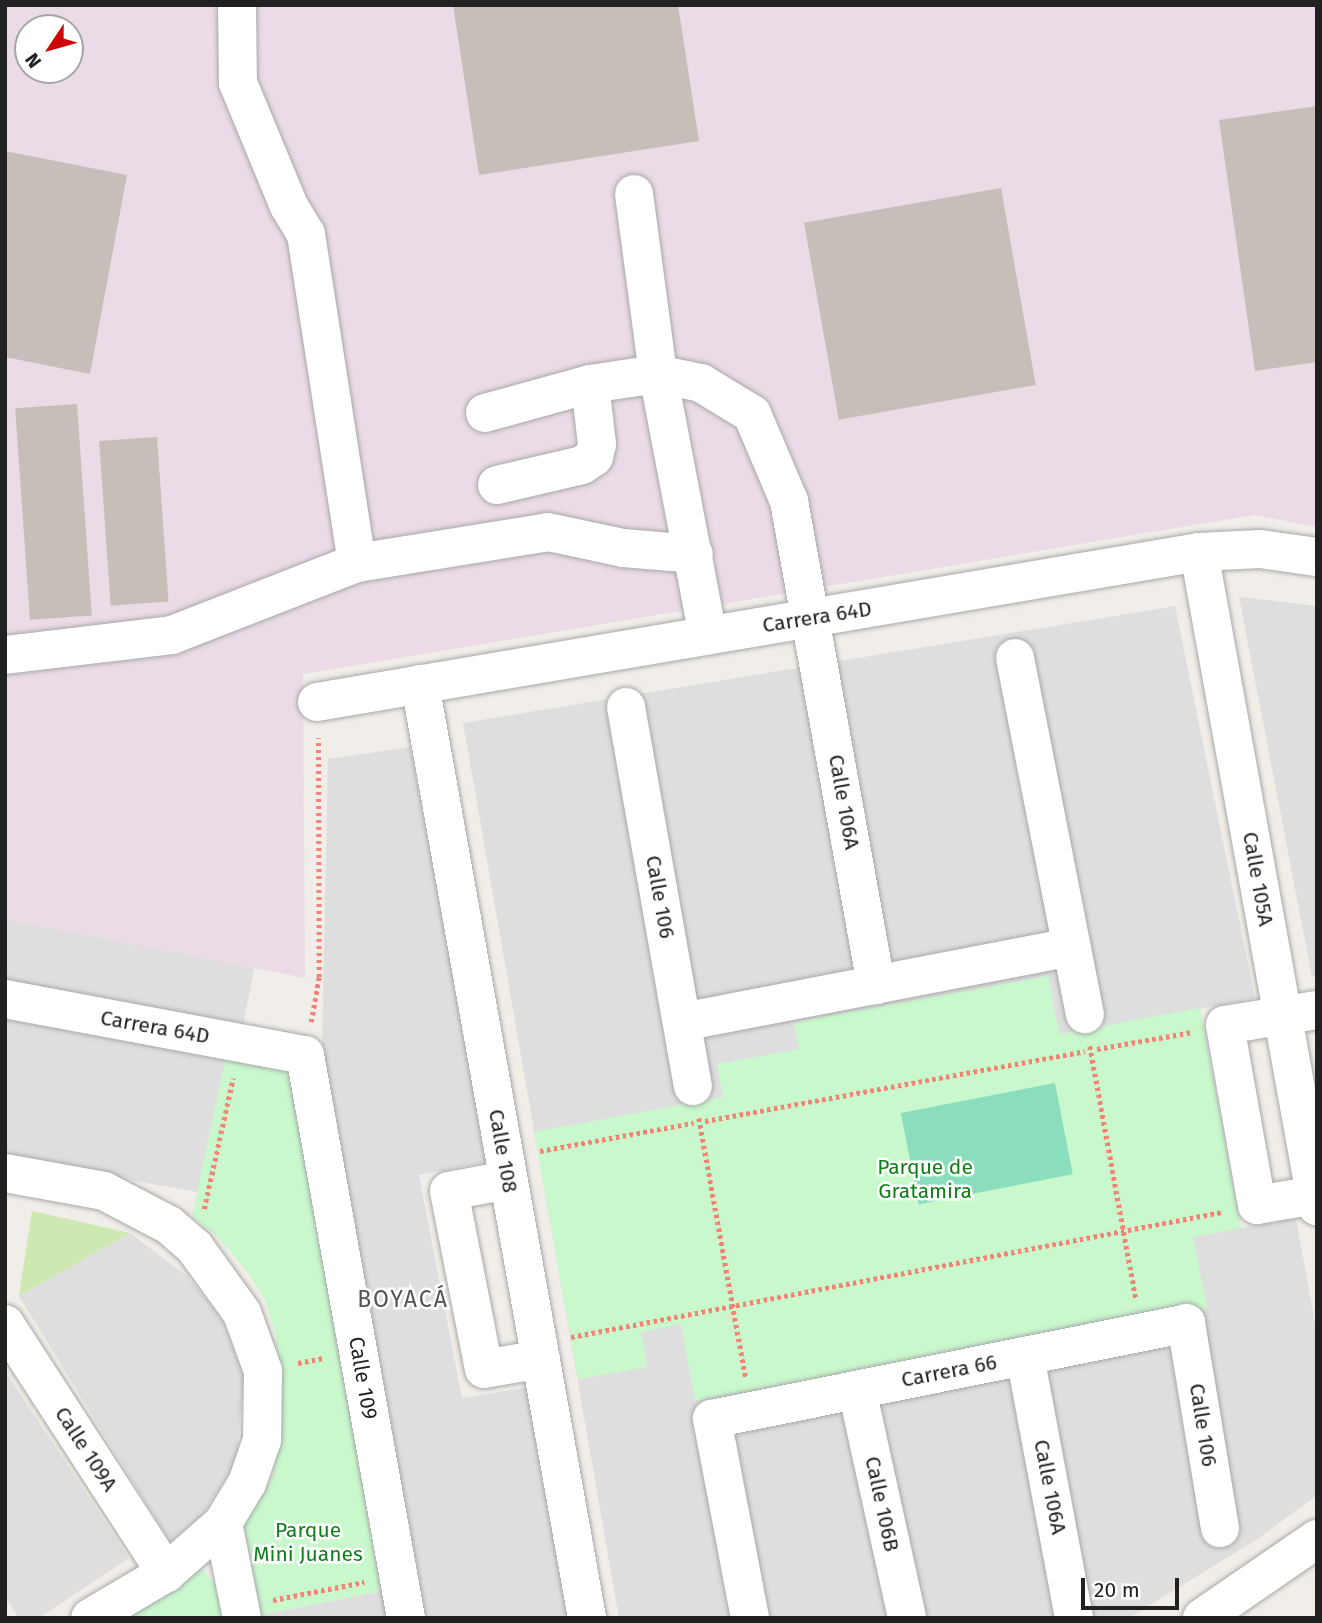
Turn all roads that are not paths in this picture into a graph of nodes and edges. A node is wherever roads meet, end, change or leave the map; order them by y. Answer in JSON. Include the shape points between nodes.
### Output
{"nodes":[{"id":1,"x":237,"y":5,"type":"edge"},
{"id":2,"x":634,"y":194,"type":"dead end"},
{"id":3,"x":658,"y":374,"type":"junction"},
{"id":4,"x":590,"y":384,"type":"junction"},
{"id":5,"x":485,"y":414,"type":"dead end"},
{"id":6,"x":497,"y":485,"type":"dead end"},
{"id":7,"x":1199,"y":552,"type":"junction"},
{"id":8,"x":694,"y":554,"type":"junction"},
{"id":9,"x":1317,"y":557,"type":"edge"},
{"id":10,"x":357,"y":563,"type":"junction"},
{"id":11,"x":810,"y":618,"type":"junction"},
{"id":12,"x":708,"y":635,"type":"junction"},
{"id":13,"x":5,"y":656,"type":"edge"},
{"id":14,"x":1015,"y":658,"type":"dead end"},
{"id":15,"x":420,"y":684,"type":"junction"},
{"id":16,"x":317,"y":702,"type":"road end"},
{"id":17,"x":626,"y":707,"type":"dead end"},
{"id":18,"x":1071,"y":947,"type":"junction"},
{"id":19,"x":876,"y":985,"type":"junction"},
{"id":20,"x":5,"y":999,"type":"edge"},
{"id":21,"x":1299,"y":1013,"type":"edge"},
{"id":22,"x":681,"y":1022,"type":"junction"},
{"id":23,"x":1088,"y":1032,"type":"road end"},
{"id":24,"x":305,"y":1055,"type":"joint"},
{"id":25,"x":696,"y":1104,"type":"road end"},
{"id":26,"x":506,"y":1169,"type":"junction"},
{"id":27,"x":6,"y":1179,"type":"edge"},
{"id":28,"x":1316,"y":1200,"type":"edge"},
{"id":29,"x":1186,"y":1323,"type":"joint"},
{"id":30,"x":5,"y":1324,"type":"edge"},
{"id":31,"x":539,"y":1351,"type":"junction"},
{"id":32,"x":1025,"y":1356,"type":"junction"},
{"id":33,"x":857,"y":1390,"type":"junction"},
{"id":34,"x":223,"y":1523,"type":"junction"},
{"id":35,"x":1220,"y":1528,"type":"dead end"},
{"id":36,"x":1317,"y":1539,"type":"edge"},
{"id":37,"x":166,"y":1573,"type":"junction"},
{"id":38,"x":241,"y":1612,"type":"edge"},
{"id":39,"x":90,"y":1618,"type":"edge"},
{"id":40,"x":406,"y":1618,"type":"edge"},
{"id":41,"x":587,"y":1618,"type":"edge"},
{"id":42,"x":750,"y":1618,"type":"edge"},
{"id":43,"x":907,"y":1618,"type":"edge"},
{"id":44,"x":1074,"y":1618,"type":"edge"},
{"id":45,"x":1202,"y":1618,"type":"edge"}],
"edges":[{"from":1,"to":10,"type":"street","via":[[238,83],[289,206],[306,234]]},
{"from":2,"to":3,"type":"street","via":[[634,222]]},
{"from":3,"to":4,"type":"street"},
{"from":3,"to":8,"type":"street"},
{"from":3,"to":11,"type":"street","name":"Calle 106A","via":[[701,383],[752,414],[789,501]]},
{"from":4,"to":5,"type":"street"},
{"from":4,"to":6,"type":"street","via":[[597,444],[594,457],[582,465]]},
{"from":7,"to":9,"type":"street","name":"Carrera 64D","via":[[1260,549]]},
{"from":7,"to":11,"type":"street","name":"Carrera 64D"},
{"from":7,"to":21,"type":"street","name":"Calle 105A"},
{"from":8,"to":10,"type":"street","via":[[623,548],[548,532]]},
{"from":8,"to":12,"type":"street"},
{"from":10,"to":13,"type":"street","via":[[172,635]]},
{"from":11,"to":12,"type":"street","name":"Carrera 64D"},
{"from":11,"to":19,"type":"street","name":"Calle 106A"},
{"from":12,"to":15,"type":"street","name":"Carrera 64D"},
{"from":14,"to":18,"type":"street"},
{"from":15,"to":16,"type":"street","name":"Carrera 64D"},
{"from":15,"to":26,"type":"street","name":"Calle 108"},
{"from":17,"to":22,"type":"street","name":"Calle 106"},
{"from":18,"to":19,"type":"street"},
{"from":18,"to":23,"type":"street"},
{"from":19,"to":22,"type":"street"},
{"from":20,"to":24,"type":"street","name":"Carrera 64D"},
{"from":21,"to":28,"type":"street","name":"Calle 105A"},
{"from":21,"to":28,"type":"street","via":[[1225,1025],[1257,1205]]},
{"from":22,"to":25,"type":"street","name":"Calle 106"},
{"from":24,"to":40,"type":"street","name":"Calle 109"},
{"from":26,"to":31,"type":"street","name":"Calle 108"},
{"from":26,"to":31,"type":"street","via":[[449,1191],[484,1369]]},
{"from":27,"to":34,"type":"street","via":[[104,1191],[182,1236],[242,1313],[263,1371],[262,1440],[247,1483]]},
{"from":29,"to":32,"type":"street","name":"Carrera 66"},
{"from":29,"to":35,"type":"street","name":"Calle 106"},
{"from":30,"to":37,"type":"street","name":"Calle 109A"},
{"from":31,"to":41,"type":"street","name":"Calle 108"},
{"from":32,"to":33,"type":"street","name":"Carrera 66"},
{"from":32,"to":44,"type":"street","name":"Calle 106A"},
{"from":33,"to":42,"type":"street","name":"Carrera 66","via":[[712,1419]]},
{"from":33,"to":43,"type":"street","name":"Calle 106B"},
{"from":34,"to":37,"type":"street"},
{"from":34,"to":38,"type":"street"},
{"from":36,"to":45,"type":"street"},
{"from":37,"to":39,"type":"street"}]}
